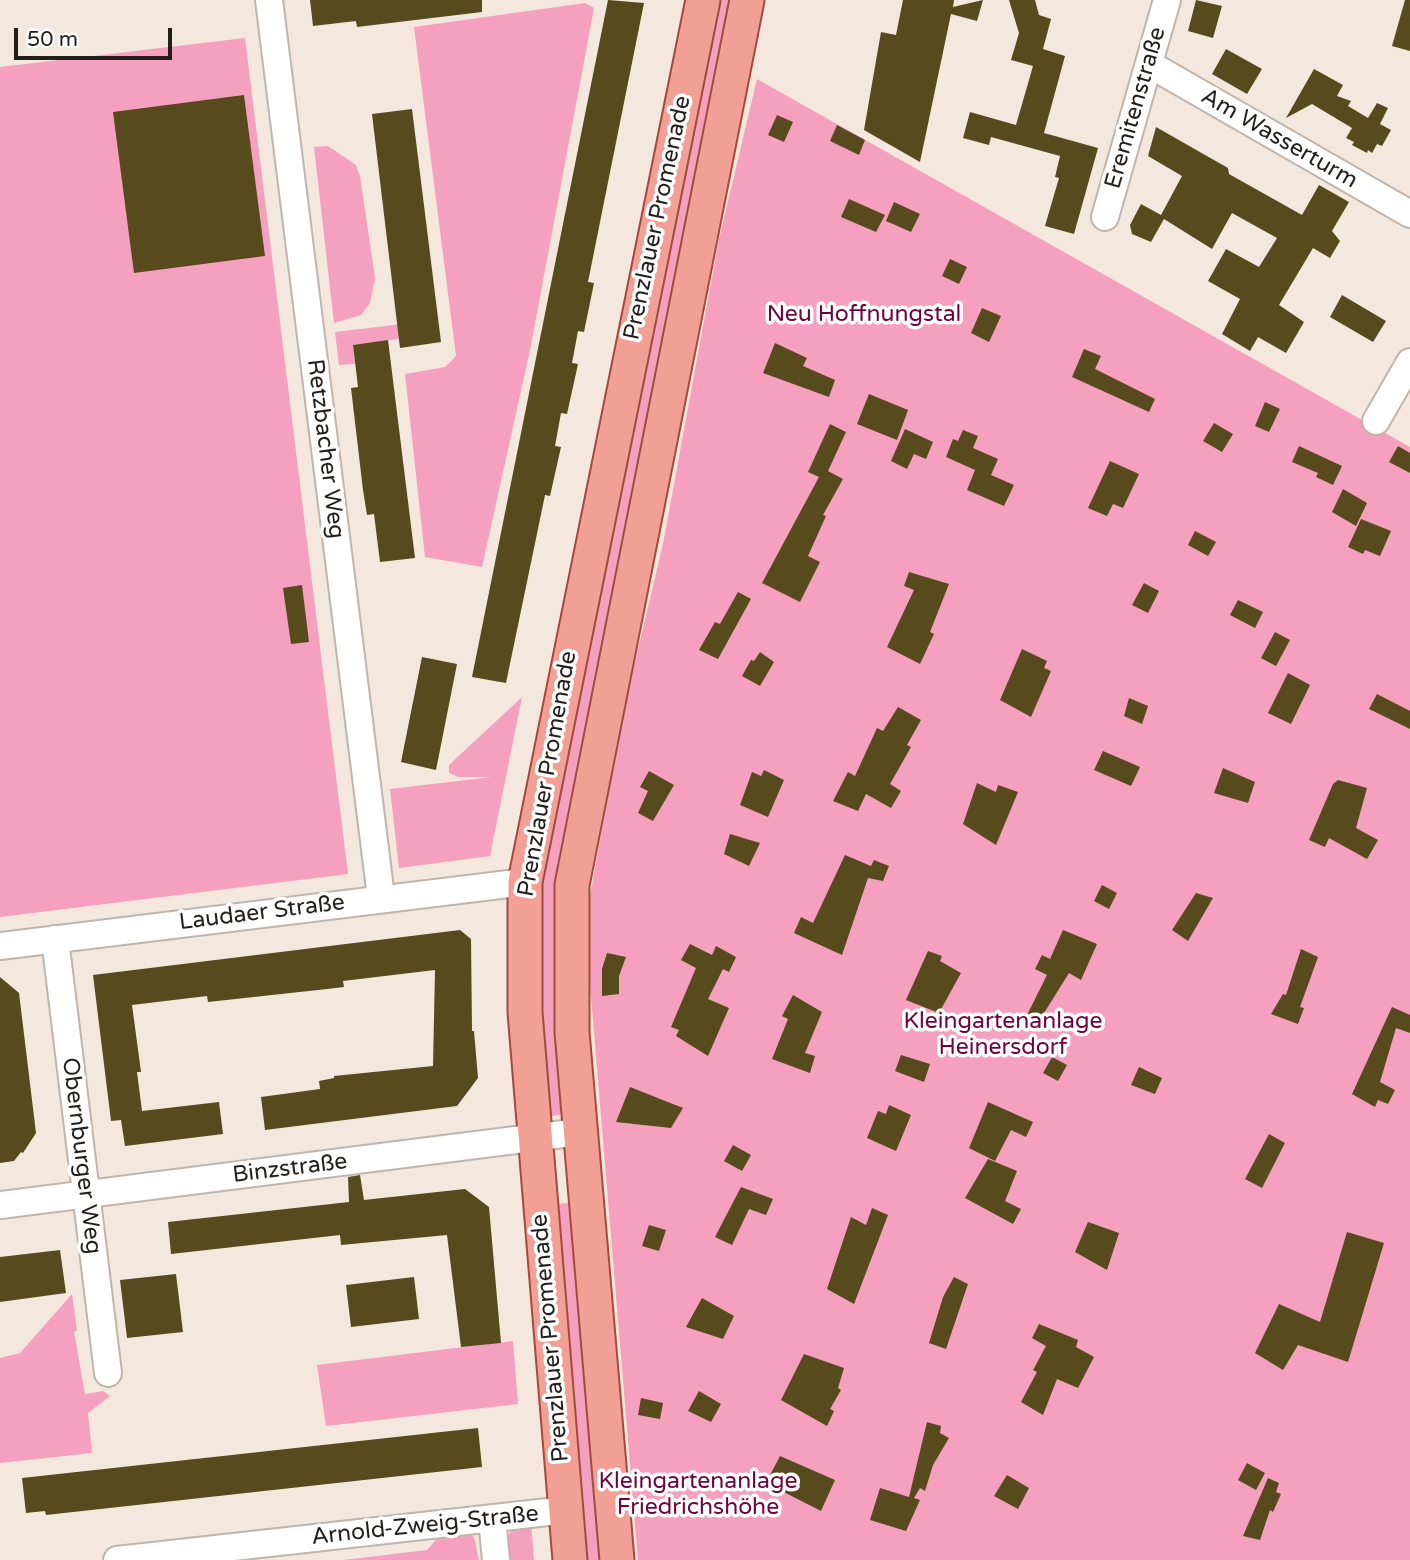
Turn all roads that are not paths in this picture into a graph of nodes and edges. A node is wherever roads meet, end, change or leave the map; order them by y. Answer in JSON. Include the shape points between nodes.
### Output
{"nodes":[{"id":1,"x":269,"y":0,"type":"edge"},
{"id":2,"x":703,"y":0,"type":"edge"},
{"id":3,"x":747,"y":0,"type":"edge"},
{"id":4,"x":1167,"y":0,"type":"edge"},
{"id":5,"x":1149,"y":64,"type":"junction"},
{"id":6,"x":1410,"y":214,"type":"edge"},
{"id":7,"x":1105,"y":217,"type":"dead end"},
{"id":8,"x":1410,"y":362,"type":"edge"},
{"id":9,"x":1376,"y":421,"type":"dead end"},
{"id":10,"x":525,"y":882,"type":"junction"},
{"id":11,"x":381,"y":897,"type":"junction"},
{"id":12,"x":55,"y":939,"type":"junction"},
{"id":13,"x":0,"y":946,"type":"edge"},
{"id":14,"x":579,"y":1132,"type":"junction"},
{"id":15,"x":533,"y":1138,"type":"junction"},
{"id":16,"x":84,"y":1195,"type":"junction"},
{"id":17,"x":0,"y":1205,"type":"edge"},
{"id":18,"x":108,"y":1373,"type":"dead end"},
{"id":19,"x":566,"y":1510,"type":"junction"},
{"id":20,"x":492,"y":1519,"type":"junction"},
{"id":21,"x":117,"y":1560,"type":"edge"},
{"id":22,"x":496,"y":1560,"type":"edge"},
{"id":23,"x":570,"y":1560,"type":"edge"},
{"id":24,"x":617,"y":1560,"type":"edge"}],
"edges":[{"from":1,"to":11,"type":"street","name":"Retzbacher Weg"},
{"from":2,"to":10,"type":"main road","name":"Prenzlauer Promenade"},
{"from":3,"to":14,"type":"main road","name":"Prenzlauer Promenade","via":[[572,885],[570,968]]},
{"from":4,"to":5,"type":"street","name":"Eremitenstraße"},
{"from":5,"to":6,"type":"street","name":"Am Wasserturm"},
{"from":5,"to":7,"type":"street","name":"Eremitenstraße"},
{"from":8,"to":9,"type":"street"},
{"from":10,"to":11,"type":"street","name":"Laudaer Straße"},
{"from":10,"to":15,"type":"main road","name":"Prenzlauer Promenade","via":[[525,1012]]},
{"from":11,"to":12,"type":"street","name":"Laudaer Straße"},
{"from":12,"to":13,"type":"street","name":"Laudaer Straße"},
{"from":12,"to":16,"type":"street","name":"Obernburger Weg"},
{"from":14,"to":15,"type":"street","name":"Binzstraße"},
{"from":14,"to":24,"type":"main road","name":"Prenzlauer Promenade"},
{"from":15,"to":16,"type":"street","name":"Binzstraße"},
{"from":15,"to":19,"type":"main road","name":"Prenzlauer Promenade"},
{"from":16,"to":17,"type":"street","name":"Binzstraße"},
{"from":16,"to":18,"type":"street","name":"Obernburger Weg"},
{"from":19,"to":20,"type":"street","name":"Arnold-Zweig-Straße"},
{"from":19,"to":23,"type":"main road","name":"Prenzlauer Promenade"},
{"from":20,"to":21,"type":"street","name":"Arnold-Zweig-Straße"},
{"from":20,"to":22,"type":"street"}]}
